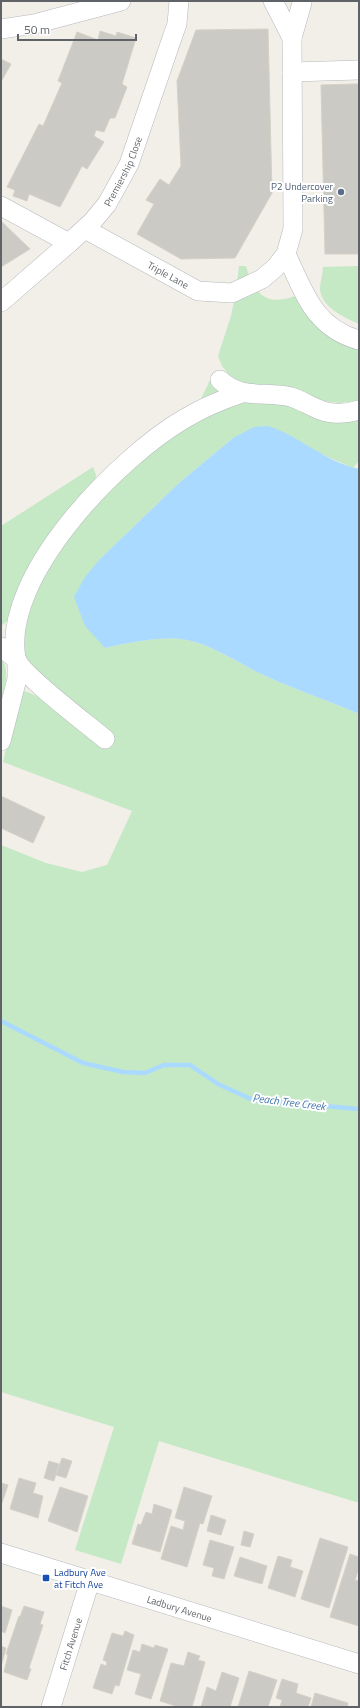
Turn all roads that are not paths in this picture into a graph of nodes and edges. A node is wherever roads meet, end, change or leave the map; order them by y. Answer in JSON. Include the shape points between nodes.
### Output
{"nodes":[{"id":1,"x":121,"y":1,"type":"edge"},
{"id":2,"x":179,"y":1,"type":"edge"},
{"id":3,"x":275,"y":1,"type":"edge"},
{"id":4,"x":304,"y":2,"type":"edge"},
{"id":5,"x":1,"y":29,"type":"edge"},
{"id":6,"x":292,"y":38,"type":"junction"},
{"id":7,"x":359,"y":70,"type":"edge"},
{"id":8,"x":292,"y":72,"type":"junction"},
{"id":9,"x":1,"y":206,"type":"edge"},
{"id":10,"x":85,"y":229,"type":"junction"},
{"id":11,"x":69,"y":243,"type":"junction"},
{"id":12,"x":281,"y":261,"type":"junction"},
{"id":13,"x":1,"y":302,"type":"edge"},
{"id":14,"x":359,"y":340,"type":"edge"},
{"id":15,"x":220,"y":380,"type":"dead end"},
{"id":16,"x":242,"y":393,"type":"junction"},
{"id":17,"x":194,"y":401,"type":"dead end"},
{"id":18,"x":359,"y":410,"type":"edge"},
{"id":19,"x":183,"y":419,"type":"junction"},
{"id":20,"x":1,"y":647,"type":"edge"},
{"id":21,"x":16,"y":660,"type":"junction"},
{"id":22,"x":106,"y":739,"type":"dead end"},
{"id":23,"x":1,"y":741,"type":"edge"},
{"id":24,"x":1,"y":1553,"type":"edge"},
{"id":25,"x":90,"y":1581,"type":"junction"},
{"id":26,"x":359,"y":1664,"type":"edge"},
{"id":27,"x":51,"y":1707,"type":"edge"}],
"edges":[{"from":1,"to":5,"type":"street","via":[[34,24]]},
{"from":2,"to":10,"type":"street","name":"Premiership Close","via":[[177,24],[129,164],[107,204]]},
{"from":3,"to":4,"type":"street","via":[[290,5]]},
{"from":3,"to":6,"type":"street"},
{"from":4,"to":6,"type":"street"},
{"from":6,"to":8,"type":"street"},
{"from":7,"to":8,"type":"street"},
{"from":8,"to":12,"type":"street","via":[[293,229]]},
{"from":9,"to":11,"type":"street"},
{"from":10,"to":11,"type":"street","name":"Premiership Close"},
{"from":10,"to":12,"type":"street","name":"Triple Lane","via":[[198,292],[232,292],[262,279]]},
{"from":11,"to":13,"type":"street","name":"Premiership Close"},
{"from":12,"to":14,"type":"street","via":[[310,306],[336,330]]},
{"from":15,"to":16,"type":"street","via":[[227,387]]},
{"from":16,"to":18,"type":"street","via":[[292,397],[334,413]]},
{"from":16,"to":19,"type":"street","via":[[217,401]]},
{"from":17,"to":19,"type":"street"},
{"from":19,"to":21,"type":"street","via":[[151,442],[112,476],[60,534],[35,574],[21,605],[15,631]]},
{"from":20,"to":21,"type":"street"},
{"from":21,"to":22,"type":"street","via":[[35,682]]},
{"from":21,"to":23,"type":"street","via":[[17,679]]},
{"from":24,"to":25,"type":"street","name":"Ladbury Avenue"},
{"from":25,"to":26,"type":"street","name":"Ladbury Avenue"},
{"from":25,"to":27,"type":"street","name":"Fitch Avenue"}]}
